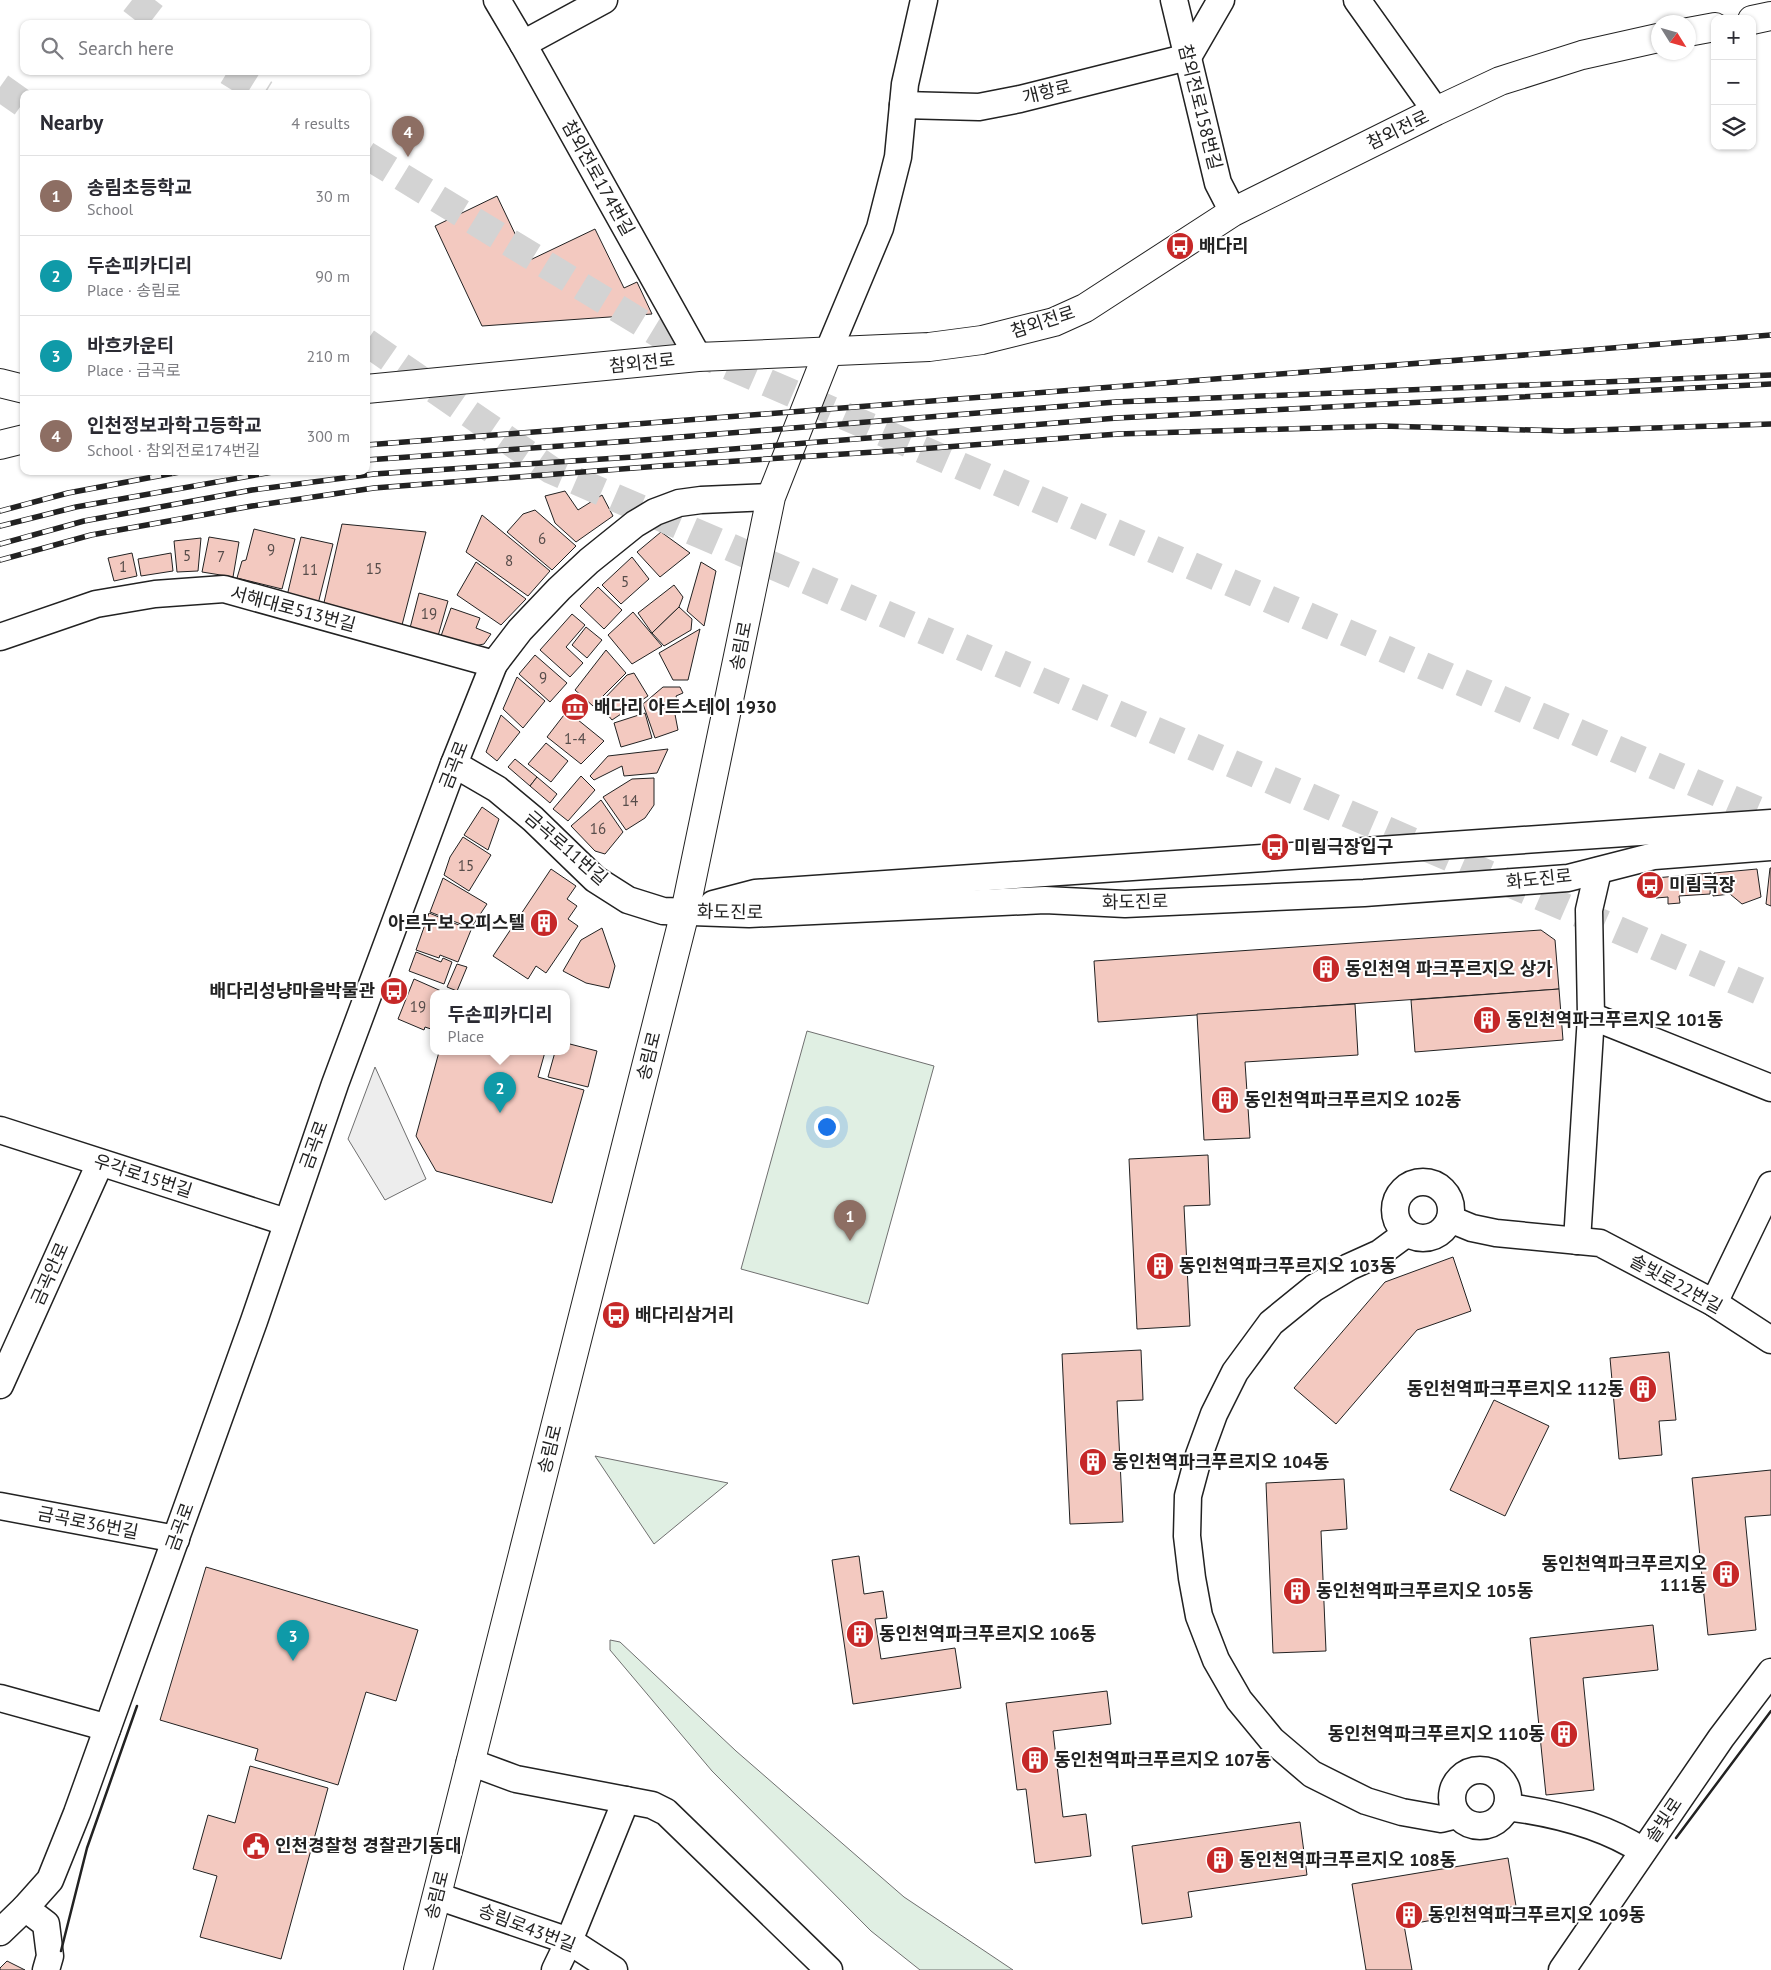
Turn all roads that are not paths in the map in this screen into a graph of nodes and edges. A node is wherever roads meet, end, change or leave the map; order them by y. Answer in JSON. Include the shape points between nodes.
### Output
{"nodes":[{"id":1,"x":497,"y":0,"type":"edge"},
{"id":2,"x":604,"y":0,"type":"edge"},
{"id":3,"x":924,"y":0,"type":"edge"},
{"id":4,"x":1174,"y":0,"type":"edge"},
{"id":5,"x":1221,"y":0,"type":"edge"},
{"id":6,"x":1357,"y":0,"type":"edge"},
{"id":7,"x":1771,"y":16,"type":"edge"},
{"id":8,"x":1756,"y":19,"type":"edge"},
{"id":9,"x":1711,"y":28,"type":"edge"},
{"id":10,"x":1696,"y":31,"type":"edge"},
{"id":11,"x":1651,"y":40,"type":"edge"},
{"id":12,"x":523,"y":44,"type":"junction"},
{"id":13,"x":1188,"y":57,"type":"junction"},
{"id":14,"x":903,"y":104,"type":"junction"},
{"id":15,"x":1436,"y":111,"type":"junction"},
{"id":16,"x":1234,"y":212,"type":"junction"},
{"id":17,"x":828,"y":352,"type":"junction"},
{"id":18,"x":698,"y":357,"type":"junction"},
{"id":19,"x":0,"y":383,"type":"edge"},
{"id":20,"x":20,"y":389,"type":"edge"},
{"id":21,"x":370,"y":389,"type":"edge"},
{"id":22,"x":20,"y":440,"type":"edge"},
{"id":23,"x":0,"y":445,"type":"edge"},
{"id":24,"x":771,"y":497,"type":"junction"},
{"id":25,"x":0,"y":637,"type":"edge"},
{"id":26,"x":494,"y":664,"type":"junction"},
{"id":27,"x":454,"y":764,"type":"junction"},
{"id":28,"x":1771,"y":823,"type":"edge"},
{"id":29,"x":1771,"y":847,"type":"edge"},
{"id":30,"x":1598,"y":871,"type":"junction"},
{"id":31,"x":685,"y":912,"type":"junction"},
{"id":32,"x":1591,"y":1016,"type":"junction"},
{"id":33,"x":1771,"y":1088,"type":"edge"},
{"id":34,"x":0,"y":1130,"type":"edge"},
{"id":35,"x":100,"y":1163,"type":"junction"},
{"id":36,"x":1771,"y":1185,"type":"edge"},
{"id":37,"x":1450,"y":1219,"type":"junction"},
{"id":38,"x":286,"y":1222,"type":"junction"},
{"id":39,"x":1407,"y":1233,"type":"junction"},
{"id":40,"x":1577,"y":1241,"type":"junction"},
{"id":41,"x":1714,"y":1303,"type":"junction"},
{"id":42,"x":1771,"y":1340,"type":"edge"},
{"id":43,"x":0,"y":1385,"type":"edge"},
{"id":44,"x":0,"y":1506,"type":"edge"},
{"id":45,"x":176,"y":1540,"type":"junction"},
{"id":46,"x":1771,"y":1672,"type":"edge"},
{"id":47,"x":0,"y":1698,"type":"edge"},
{"id":48,"x":107,"y":1729,"type":"junction"},
{"id":49,"x":470,"y":1762,"type":"junction"},
{"id":50,"x":626,"y":1800,"type":"junction"},
{"id":51,"x":1507,"y":1807,"type":"junction"},
{"id":52,"x":1457,"y":1815,"type":"junction"},
{"id":53,"x":1643,"y":1851,"type":"junction"},
{"id":54,"x":437,"y":1896,"type":"junction"},
{"id":55,"x":25,"y":1908,"type":"junction"},
{"id":56,"x":0,"y":1932,"type":"edge"},
{"id":57,"x":569,"y":1941,"type":"junction"},
{"id":58,"x":46,"y":1970,"type":"edge"},
{"id":59,"x":418,"y":1970,"type":"edge"},
{"id":60,"x":555,"y":1970,"type":"edge"},
{"id":61,"x":614,"y":1970,"type":"edge"},
{"id":62,"x":829,"y":1970,"type":"edge"},
{"id":63,"x":1562,"y":1970,"type":"edge"}],
"edges":[{"from":1,"to":12,"type":"street","name":"참외전로174번길"},
{"from":2,"to":12,"type":"street"},
{"from":3,"to":14,"type":"street"},
{"from":4,"to":13,"type":"street","name":"참외전로158번길"},
{"from":5,"to":13,"type":"street"},
{"from":6,"to":15,"type":"street"},
{"from":7,"to":8,"type":"main road"},
{"from":9,"to":10,"type":"main road"},
{"from":11,"to":15,"type":"main road","name":"참외전로","via":[[1582,55],[1500,82]]},
{"from":12,"to":18,"type":"street","name":"참외전로174번길"},
{"from":13,"to":14,"type":"street","name":"개항로","via":[[979,107]]},
{"from":13,"to":16,"type":"street","name":"참외전로158번길","via":[[1218,183]]},
{"from":14,"to":17,"type":"street","via":[[898,157],[880,228]]},
{"from":15,"to":16,"type":"main road","name":"참외전로"},
{"from":16,"to":17,"type":"main road","name":"참외전로","via":[[1085,308],[1054,322],[982,340],[929,347]]},
{"from":17,"to":18,"type":"main road","name":"참외전로"},
{"from":17,"to":24,"type":"main road","name":"송림로"},
{"from":18,"to":21,"type":"main road","name":"참외전로"},
{"from":19,"to":20,"type":"main road"},
{"from":22,"to":23,"type":"main road"},
{"from":24,"to":26,"type":"street","name":"금곡로","via":[[679,503],[635,524],[559,589],[520,630]]},
{"from":24,"to":31,"type":"main road","name":"송림로"},
{"from":25,"to":26,"type":"street","name":"서해대로513번길","via":[[96,604],[155,594],[224,589]]},
{"from":26,"to":27,"type":"street","name":"금곡로"},
{"from":27,"to":31,"type":"street","name":"금곡로11번길","via":[[497,790],[595,878],[628,900],[663,911]]},
{"from":27,"to":38,"type":"street","name":"금곡로"},
{"from":28,"to":31,"type":"street","name":"화도진로","via":[[755,893]]},
{"from":29,"to":30,"type":"street","name":"화도진로","via":[[1654,856]]},
{"from":30,"to":31,"type":"street","name":"화도진로","via":[[1568,878],[1374,893],[1135,904],[1045,900],[749,914]]},
{"from":30,"to":32,"type":"street","via":[[1589,910]]},
{"from":31,"to":49,"type":"main road","name":"송림로"},
{"from":32,"to":33,"type":"street"},
{"from":32,"to":40,"type":"street"},
{"from":34,"to":35,"type":"street","name":"우각로15번길"},
{"from":35,"to":38,"type":"street","name":"우각로15번길"},
{"from":35,"to":43,"type":"street","name":"금곡안로"},
{"from":36,"to":41,"type":"street"},
{"from":37,"to":39,"type":"street","via":[[1440,1233],[1432,1237],[1423,1239]]},
{"from":37,"to":39,"type":"street","via":[[1452,1209],[1445,1192],[1428,1182],[1418,1183],[1402,1192],[1395,1210],[1400,1227]]},
{"from":37,"to":40,"type":"street","name":"솔빛로22번길","via":[[1496,1233]]},
{"from":38,"to":45,"type":"street","name":"금곡로"},
{"from":39,"to":52,"type":"street","via":[[1380,1253],[1314,1288],[1271,1323],[1235,1372],[1214,1414],[1199,1455],[1188,1496],[1187,1536],[1199,1616],[1216,1660],[1239,1700],[1272,1740],[1312,1774],[1366,1801],[1402,1812],[1441,1818]]},
{"from":40,"to":41,"type":"street","name":"솔빛로22번길","via":[[1600,1243]]},
{"from":41,"to":42,"type":"street","name":"솔빛로22번길"},
{"from":44,"to":45,"type":"street","name":"금곡로36번길"},
{"from":45,"to":48,"type":"street","name":"금곡로"},
{"from":46,"to":53,"type":"street","name":"솔빛로","via":[[1720,1738]]},
{"from":47,"to":48,"type":"street"},
{"from":48,"to":55,"type":"street","name":"금곡로","via":[[50,1880]]},
{"from":49,"to":50,"type":"street","via":[[516,1779]]},
{"from":49,"to":54,"type":"main road","name":"송림로"},
{"from":50,"to":57,"type":"street"},
{"from":50,"to":62,"type":"street","via":[[652,1805],[666,1812]]},
{"from":51,"to":52,"type":"street","via":[[1496,1821],[1488,1825],[1471,1825]]},
{"from":51,"to":52,"type":"street","via":[[1508,1797],[1501,1780],[1484,1770],[1475,1771],[1458,1780],[1454,1789],[1453,1807]]},
{"from":51,"to":53,"type":"street","via":[[1564,1818],[1623,1838]]},
{"from":53,"to":63,"type":"street","name":"솔빛로"},
{"from":54,"to":57,"type":"street","name":"송림로43번길"},
{"from":54,"to":59,"type":"main road","name":"송림로"},
{"from":55,"to":56,"type":"street","name":"금곡로"},
{"from":55,"to":58,"type":"street","via":[[46,1924],[50,1956]]},
{"from":57,"to":60,"type":"street"},
{"from":57,"to":61,"type":"street","name":"송림로43번길"}]}
